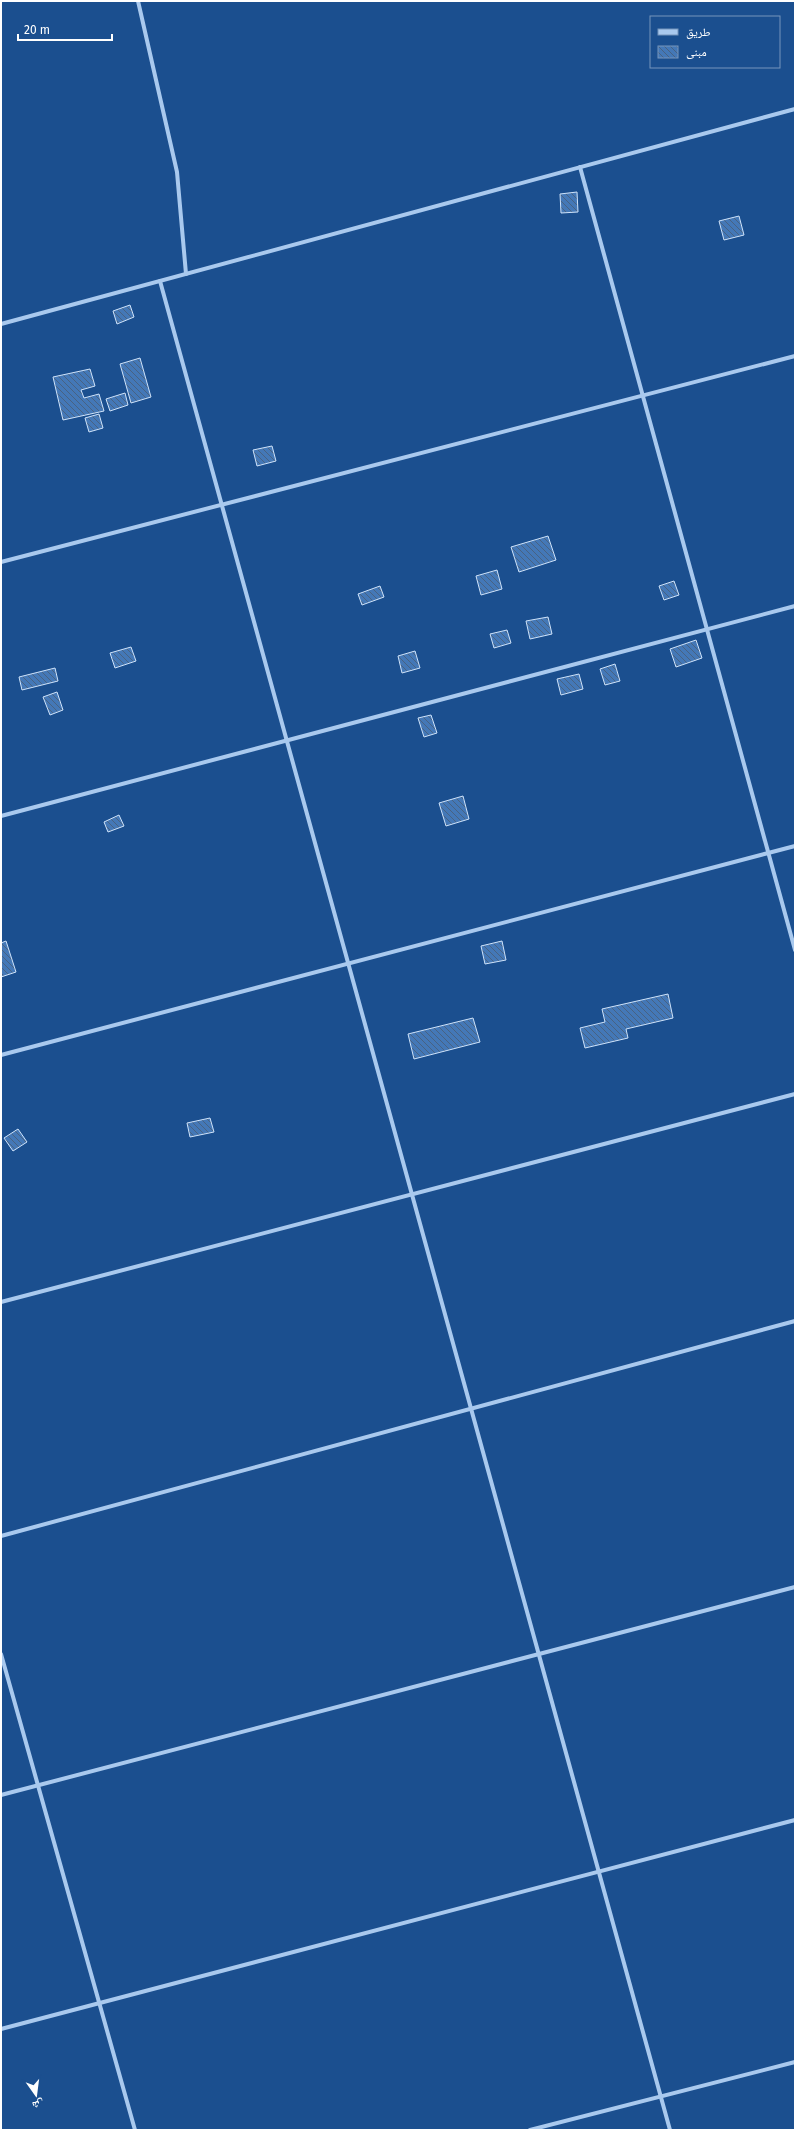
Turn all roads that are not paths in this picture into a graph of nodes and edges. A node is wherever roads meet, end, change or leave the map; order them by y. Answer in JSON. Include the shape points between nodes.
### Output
{"nodes":[{"id":1,"x":138,"y":1,"type":"edge"},
{"id":2,"x":795,"y":109,"type":"edge"},
{"id":3,"x":580,"y":168,"type":"junction"},
{"id":4,"x":186,"y":274,"type":"junction"},
{"id":5,"x":160,"y":281,"type":"junction"},
{"id":6,"x":1,"y":324,"type":"edge"},
{"id":7,"x":795,"y":356,"type":"edge"},
{"id":8,"x":642,"y":396,"type":"junction"},
{"id":9,"x":222,"y":504,"type":"junction"},
{"id":10,"x":1,"y":562,"type":"edge"},
{"id":11,"x":795,"y":606,"type":"edge"},
{"id":12,"x":707,"y":629,"type":"junction"},
{"id":13,"x":287,"y":740,"type":"junction"},
{"id":14,"x":1,"y":816,"type":"edge"},
{"id":15,"x":795,"y":846,"type":"edge"},
{"id":16,"x":768,"y":854,"type":"junction"},
{"id":17,"x":795,"y":950,"type":"edge"},
{"id":18,"x":348,"y":964,"type":"junction"},
{"id":19,"x":1,"y":1055,"type":"edge"},
{"id":20,"x":795,"y":1094,"type":"edge"},
{"id":21,"x":412,"y":1194,"type":"junction"},
{"id":22,"x":1,"y":1302,"type":"edge"},
{"id":23,"x":795,"y":1321,"type":"edge"},
{"id":24,"x":471,"y":1409,"type":"junction"},
{"id":25,"x":1,"y":1536,"type":"edge"},
{"id":26,"x":795,"y":1586,"type":"edge"},
{"id":27,"x":1,"y":1654,"type":"edge"},
{"id":28,"x":538,"y":1654,"type":"junction"},
{"id":29,"x":38,"y":1785,"type":"junction"},
{"id":30,"x":1,"y":1795,"type":"edge"},
{"id":31,"x":795,"y":1820,"type":"edge"},
{"id":32,"x":598,"y":1872,"type":"junction"},
{"id":33,"x":100,"y":2003,"type":"junction"},
{"id":34,"x":1,"y":2029,"type":"edge"},
{"id":35,"x":795,"y":2062,"type":"edge"},
{"id":36,"x":660,"y":2096,"type":"junction"},
{"id":37,"x":136,"y":2130,"type":"edge"},
{"id":38,"x":530,"y":2130,"type":"edge"},
{"id":39,"x":670,"y":2130,"type":"edge"}],
"edges":[{"from":1,"to":4,"type":"street","via":[[177,172]]},
{"from":2,"to":3,"type":"street"},
{"from":3,"to":4,"type":"street"},
{"from":3,"to":8,"type":"street"},
{"from":4,"to":5,"type":"street"},
{"from":5,"to":6,"type":"street"},
{"from":5,"to":9,"type":"street"},
{"from":7,"to":8,"type":"street"},
{"from":8,"to":9,"type":"street"},
{"from":8,"to":12,"type":"street"},
{"from":9,"to":10,"type":"street"},
{"from":9,"to":13,"type":"street"},
{"from":11,"to":12,"type":"street"},
{"from":12,"to":13,"type":"street"},
{"from":12,"to":16,"type":"street"},
{"from":13,"to":14,"type":"street"},
{"from":13,"to":18,"type":"street"},
{"from":15,"to":16,"type":"street"},
{"from":16,"to":17,"type":"street"},
{"from":16,"to":18,"type":"street"},
{"from":18,"to":19,"type":"street"},
{"from":18,"to":21,"type":"street"},
{"from":20,"to":21,"type":"street"},
{"from":21,"to":22,"type":"street"},
{"from":21,"to":24,"type":"street"},
{"from":23,"to":24,"type":"street"},
{"from":24,"to":25,"type":"street"},
{"from":24,"to":28,"type":"street"},
{"from":26,"to":28,"type":"street"},
{"from":27,"to":29,"type":"street"},
{"from":28,"to":29,"type":"street"},
{"from":28,"to":32,"type":"street"},
{"from":29,"to":30,"type":"street"},
{"from":29,"to":33,"type":"street"},
{"from":31,"to":32,"type":"street"},
{"from":32,"to":33,"type":"street"},
{"from":32,"to":36,"type":"street"},
{"from":33,"to":34,"type":"street"},
{"from":33,"to":37,"type":"street"},
{"from":35,"to":36,"type":"street"},
{"from":36,"to":38,"type":"street"},
{"from":36,"to":39,"type":"street"}]}
